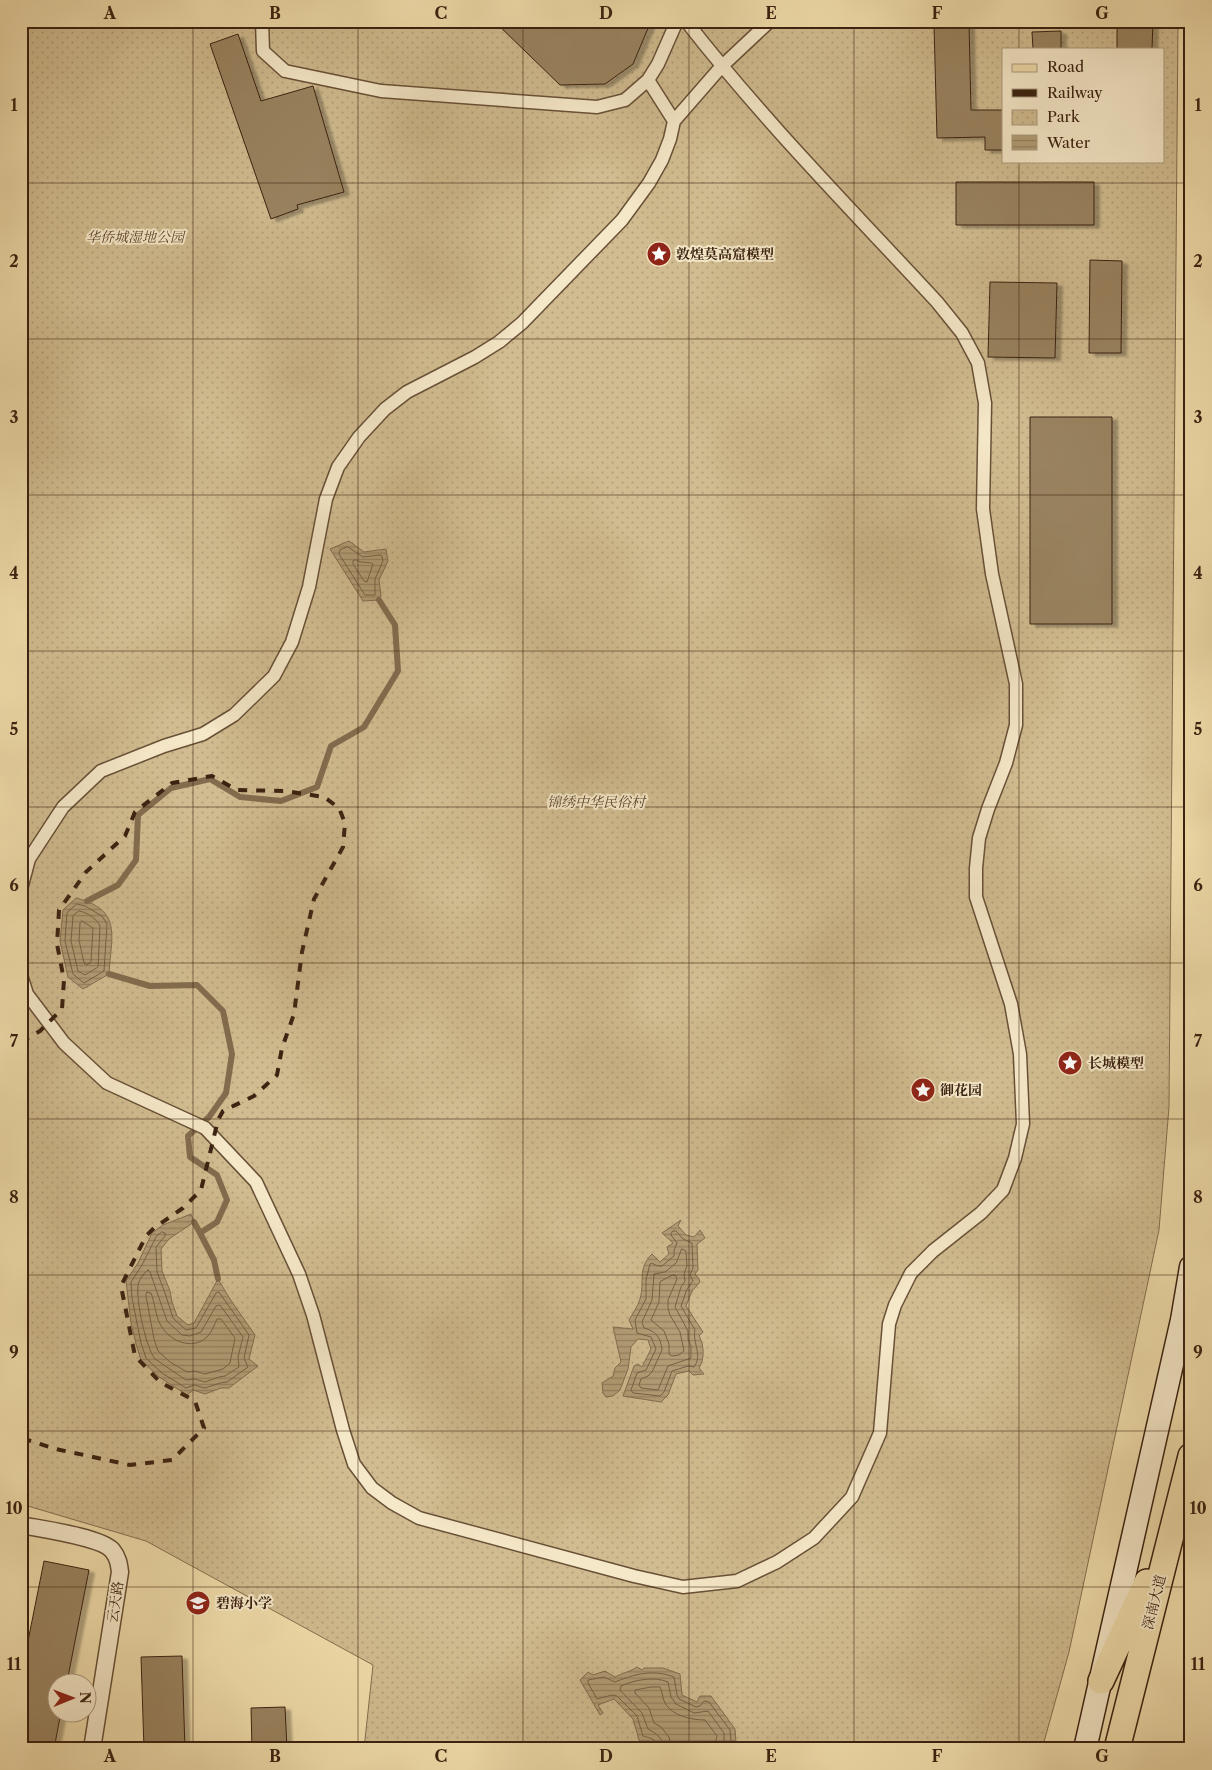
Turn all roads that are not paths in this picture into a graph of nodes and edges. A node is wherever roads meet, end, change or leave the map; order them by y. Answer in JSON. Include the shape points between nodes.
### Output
{"nodes":[{"id":1,"x":262,"y":21,"type":"edge"},
{"id":2,"x":677,"y":21,"type":"edge"},
{"id":3,"x":686,"y":21,"type":"edge"},
{"id":4,"x":770,"y":21,"type":"edge"},
{"id":5,"x":721,"y":67,"type":"junction"},
{"id":6,"x":648,"y":80,"type":"junction"},
{"id":7,"x":674,"y":120,"type":"junction"},
{"id":8,"x":21,"y":889,"type":"edge"},
{"id":9,"x":21,"y":975,"type":"edge"},
{"id":10,"x":1191,"y":1267,"type":"edge"},
{"id":11,"x":1191,"y":1456,"type":"edge"},
{"id":12,"x":21,"y":1524,"type":"edge"},
{"id":13,"x":1173,"y":1528,"type":"junction"},
{"id":14,"x":1101,"y":1681,"type":"junction"},
{"id":15,"x":92,"y":1749,"type":"edge"},
{"id":16,"x":1085,"y":1749,"type":"edge"},
{"id":17,"x":1117,"y":1749,"type":"edge"}],
"edges":[{"from":1,"to":6,"type":"street","via":[[263,51],[286,71],[381,91],[597,107],[625,100]]},
{"from":2,"to":6,"type":"street"},
{"from":3,"to":5,"type":"street"},
{"from":4,"to":5,"type":"street"},
{"from":5,"to":7,"type":"street"},
{"from":5,"to":9,"type":"street","via":[[937,302],[962,333],[978,363],[985,403],[983,509],[992,574],[1016,684],[1016,725],[979,838],[976,897],[1011,1004],[1020,1054],[1023,1124],[1015,1158],[1002,1190],[981,1213],[933,1251],[911,1274],[895,1305],[889,1324],[880,1433],[852,1497],[814,1538],[776,1562],[736,1581],[683,1586],[634,1576],[419,1518],[392,1504],[372,1488],[354,1464],[299,1274],[256,1182],[205,1128],[107,1083],[64,1043],[27,994]]},
{"from":6,"to":7,"type":"street"},
{"from":7,"to":8,"type":"street","via":[[662,160],[622,220],[522,323],[475,357],[407,392],[385,409],[359,437],[338,468],[326,499],[306,596],[292,642],[274,676],[234,715],[204,734],[101,771],[62,807],[29,859]]},
{"from":10,"to":14,"type":"main road"},
{"from":11,"to":13,"type":"main road","name":"深南大道"},
{"from":12,"to":15,"type":"street","name":"云天路","via":[[92,1540],[112,1550],[119,1560],[120,1572]]},
{"from":13,"to":14,"type":"main road"},
{"from":13,"to":17,"type":"main road","name":"深南大道"},
{"from":14,"to":16,"type":"main road"}]}
